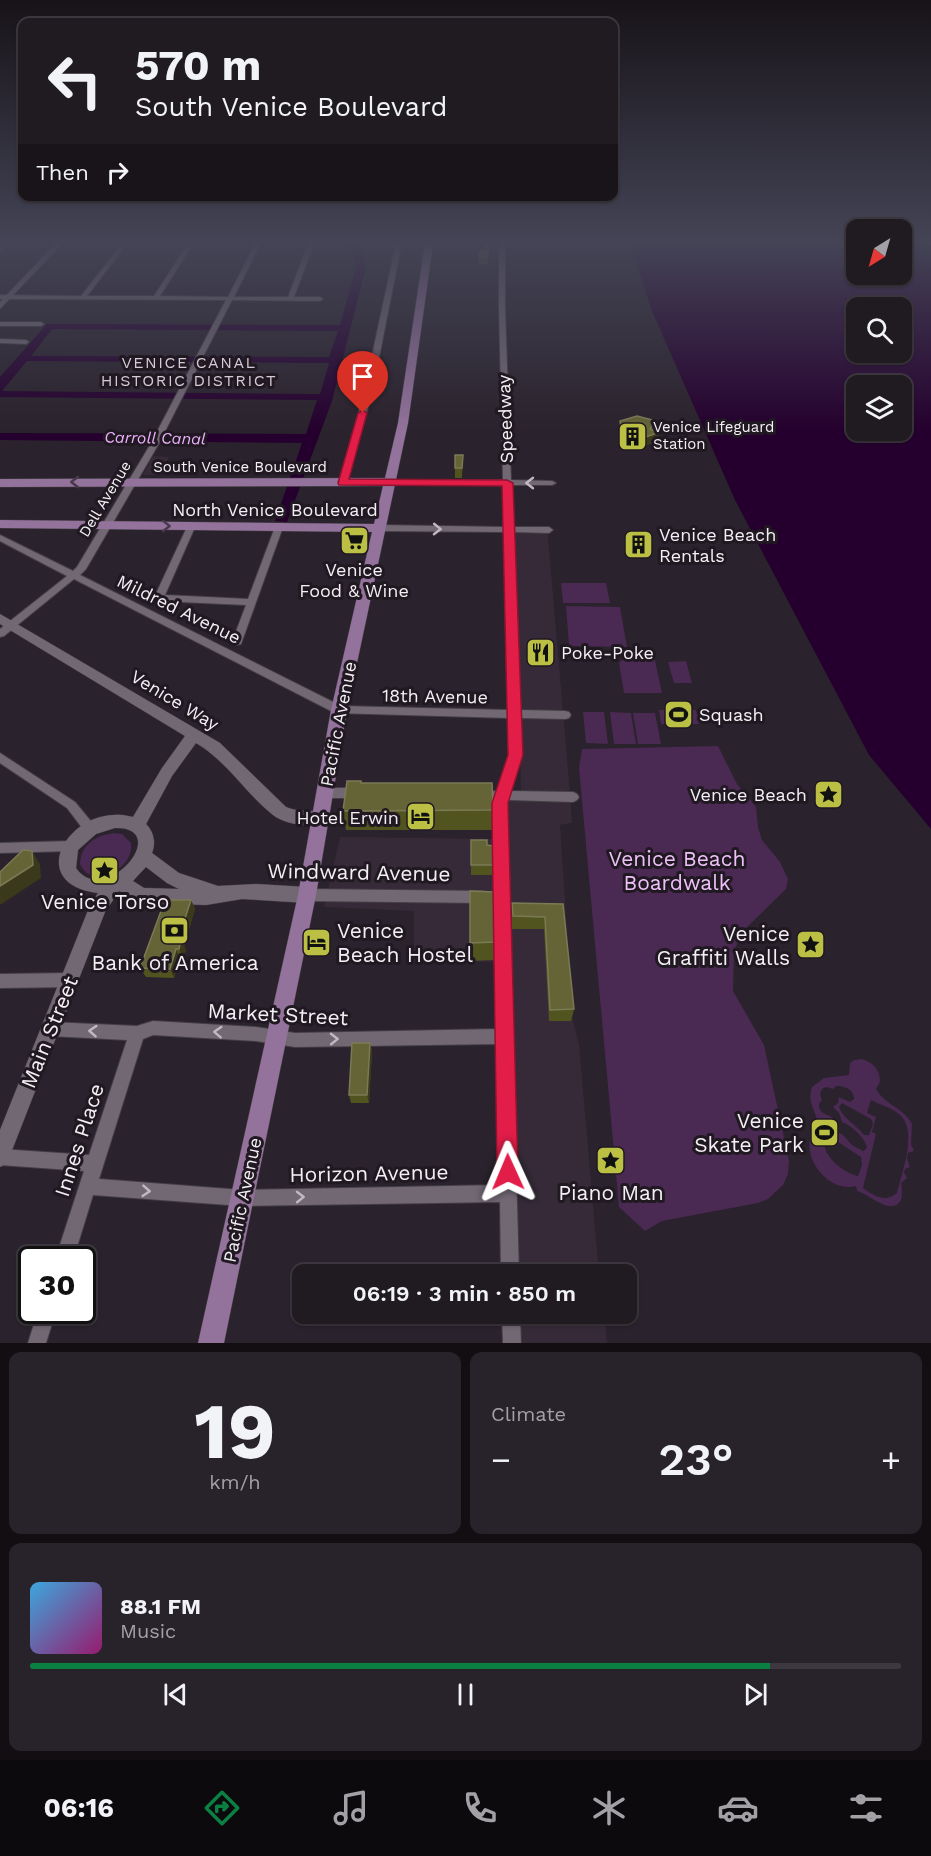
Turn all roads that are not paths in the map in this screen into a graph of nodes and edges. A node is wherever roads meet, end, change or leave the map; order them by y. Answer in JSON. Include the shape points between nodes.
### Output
{"nodes":[{"id":1,"x":225,"y":307,"type":"edge"},
{"id":2,"x":386,"y":307,"type":"edge"},
{"id":3,"x":420,"y":307,"type":"edge"},
{"id":4,"x":503,"y":307,"type":"edge"},
{"id":5,"x":0,"y":324,"type":"edge"},
{"id":6,"x":41,"y":324,"type":"dead end"},
{"id":7,"x":0,"y":341,"type":"edge"},
{"id":8,"x":26,"y":342,"type":"dead end"},
{"id":9,"x":133,"y":482,"type":"junction"},
{"id":10,"x":389,"y":482,"type":"junction"},
{"id":11,"x":0,"y":483,"type":"edge"},
{"id":12,"x":343,"y":483,"type":"junction"},
{"id":13,"x":507,"y":483,"type":"junction"},
{"id":14,"x":552,"y":483,"type":"dead end"},
{"id":15,"x":6,"y":524,"type":"edge"},
{"id":16,"x":108,"y":525,"type":"junction"},
{"id":17,"x":190,"y":526,"type":"junction"},
{"id":18,"x":279,"y":527,"type":"junction"},
{"id":19,"x":378,"y":528,"type":"junction"},
{"id":20,"x":509,"y":529,"type":"junction"},
{"id":21,"x":549,"y":530,"type":"dead end"},
{"id":22,"x":2,"y":539,"type":"edge"},
{"id":23,"x":75,"y":576,"type":"junction"},
{"id":24,"x":251,"y":602,"type":"junction"},
{"id":25,"x":6,"y":621,"type":"edge"},
{"id":26,"x":0,"y":634,"type":"edge"},
{"id":27,"x":237,"y":642,"type":"dead end"},
{"id":28,"x":339,"y":710,"type":"junction"},
{"id":29,"x":515,"y":714,"type":"junction"},
{"id":30,"x":565,"y":715,"type":"dead end"},
{"id":31,"x":194,"y":734,"type":"junction"},
{"id":32,"x":0,"y":757,"type":"edge"},
{"id":33,"x":326,"y":793,"type":"junction"},
{"id":34,"x":375,"y":794,"type":"edge"},
{"id":35,"x":471,"y":795,"type":"edge"},
{"id":36,"x":503,"y":795,"type":"junction"},
{"id":37,"x":573,"y":797,"type":"dead end"},
{"id":38,"x":321,"y":818,"type":"junction"},
{"id":39,"x":137,"y":825,"type":"junction"},
{"id":40,"x":90,"y":829,"type":"junction"},
{"id":41,"x":72,"y":846,"type":"junction"},
{"id":42,"x":0,"y":848,"type":"edge"},
{"id":43,"x":145,"y":857,"type":"junction"},
{"id":44,"x":117,"y":882,"type":"junction"},
{"id":45,"x":83,"y":884,"type":"junction"},
{"id":46,"x":216,"y":893,"type":"junction"},
{"id":47,"x":307,"y":895,"type":"junction"},
{"id":48,"x":501,"y":897,"type":"junction"},
{"id":49,"x":98,"y":908,"type":"junction"},
{"id":50,"x":70,"y":980,"type":"junction"},
{"id":51,"x":0,"y":981,"type":"edge"},
{"id":52,"x":50,"y":1029,"type":"junction"},
{"id":53,"x":137,"y":1034,"type":"junction"},
{"id":54,"x":505,"y":1036,"type":"junction"},
{"id":55,"x":276,"y":1037,"type":"junction"},
{"id":56,"x":0,"y":1157,"type":"edge"},
{"id":57,"x":94,"y":1164,"type":"junction"},
{"id":58,"x":87,"y":1186,"type":"junction"},
{"id":59,"x":508,"y":1193,"type":"junction"},
{"id":60,"x":242,"y":1198,"type":"junction"},
{"id":61,"x":68,"y":1246,"type":"edge"},
{"id":62,"x":510,"y":1264,"type":"edge"},
{"id":63,"x":43,"y":1324,"type":"edge"},
{"id":64,"x":511,"y":1324,"type":"edge"},
{"id":65,"x":37,"y":1343,"type":"edge"},
{"id":66,"x":211,"y":1343,"type":"edge"},
{"id":67,"x":512,"y":1343,"type":"edge"}],
"edges":[{"from":1,"to":9,"type":"street","name":"Dell Avenue"},
{"from":2,"to":12,"type":"street","via":[[368,393]]},
{"from":3,"to":10,"type":"main road","name":"Pacific Avenue","via":[[406,406]]},
{"from":4,"to":13,"type":"street","name":"Speedway"},
{"from":5,"to":6,"type":"street"},
{"from":7,"to":8,"type":"street"},
{"from":9,"to":11,"type":"main road","name":"South Venice Boulevard","one_way":true},
{"from":9,"to":12,"type":"main road","name":"South Venice Boulevard"},
{"from":9,"to":16,"type":"street","name":"Dell Avenue"},
{"from":10,"to":12,"type":"main road","name":"South Venice Boulevard"},
{"from":10,"to":13,"type":"street","name":"South Venice Boulevard"},
{"from":10,"to":19,"type":"main road","name":"Pacific Avenue"},
{"from":14,"to":13,"type":"street","name":"South Venice Boulevard","one_way":true},
{"from":13,"to":20,"type":"street","name":"Speedway"},
{"from":15,"to":16,"type":"main road","name":"North Venice Boulevard"},
{"from":15,"to":22,"type":"street","name":"Mildred Avenue"},
{"from":16,"to":17,"type":"main road","name":"North Venice Boulevard","one_way":true},
{"from":16,"to":23,"type":"street","name":"Dell Avenue"},
{"from":17,"to":18,"type":"main road","name":"North Venice Boulevard"},
{"from":17,"to":24,"type":"street","via":[[159,598]]},
{"from":18,"to":19,"type":"main road","name":"North Venice Boulevard"},
{"from":18,"to":24,"type":"street"},
{"from":19,"to":20,"type":"street","name":"North Venice Boulevard","one_way":true},
{"from":19,"to":28,"type":"main road","name":"Pacific Avenue"},
{"from":20,"to":21,"type":"street","name":"North Venice Boulevard"},
{"from":20,"to":29,"type":"street","name":"Speedway"},
{"from":22,"to":23,"type":"street","name":"Mildred Avenue"},
{"from":23,"to":25,"type":"street","name":"Dell Avenue"},
{"from":23,"to":28,"type":"street","name":"Mildred Avenue"},
{"from":24,"to":27,"type":"street"},
{"from":25,"to":26,"type":"street","name":"Dell Avenue"},
{"from":25,"to":31,"type":"street","name":"Venice Way"},
{"from":28,"to":29,"type":"street","name":"18th Avenue"},
{"from":28,"to":33,"type":"main road","name":"Pacific Avenue"},
{"from":29,"to":30,"type":"street","name":"18th Avenue"},
{"from":29,"to":36,"type":"street","name":"Speedway","via":[[516,755]]},
{"from":31,"to":38,"type":"street","name":"Venice Way","via":[[220,751],[274,808],[292,817]]},
{"from":31,"to":39,"type":"street"},
{"from":32,"to":40,"type":"street","via":[[71,805]]},
{"from":33,"to":34,"type":"street"},
{"from":33,"to":38,"type":"main road","name":"Pacific Avenue"},
{"from":35,"to":36,"type":"street"},
{"from":36,"to":37,"type":"street"},
{"from":36,"to":48,"type":"street","name":"Speedway"},
{"from":38,"to":47,"type":"main road","name":"Pacific Avenue"},
{"from":39,"to":40,"type":"street","via":[[115,821]]},
{"from":39,"to":43,"type":"street","via":[[147,840]]},
{"from":40,"to":41,"type":"street"},
{"from":41,"to":42,"type":"street"},
{"from":41,"to":45,"type":"street","via":[[68,867],[71,876]]},
{"from":43,"to":44,"type":"street","via":[[134,871]]},
{"from":43,"to":46,"type":"street","name":"Windward Avenue","via":[[173,878]]},
{"from":44,"to":45,"type":"street"},
{"from":44,"to":46,"type":"street","name":"Windward Avenue","via":[[142,895],[207,897]]},
{"from":44,"to":49,"type":"street","name":"Main Street"},
{"from":45,"to":49,"type":"street"},
{"from":46,"to":47,"type":"street","name":"Windward Avenue"},
{"from":47,"to":48,"type":"street","name":"Windward Avenue"},
{"from":47,"to":55,"type":"main road","name":"Pacific Avenue"},
{"from":48,"to":54,"type":"street","name":"Speedway"},
{"from":49,"to":50,"type":"street","name":"Main Street"},
{"from":50,"to":51,"type":"street"},
{"from":50,"to":52,"type":"street","name":"Main Street"},
{"from":53,"to":52,"type":"street","name":"Market Street","one_way":true},
{"from":52,"to":56,"type":"street","name":"Main Street"},
{"from":55,"to":53,"type":"street","name":"Market Street","one_way":true,"via":[[153,1028]]},
{"from":53,"to":57,"type":"street","name":"Innes Place"},
{"from":55,"to":54,"type":"street","name":"Market Street","one_way":true,"via":[[295,1040]]},
{"from":54,"to":59,"type":"street","name":"Speedway"},
{"from":55,"to":60,"type":"main road","name":"Pacific Avenue"},
{"from":56,"to":57,"type":"street"},
{"from":57,"to":58,"type":"street","name":"Innes Place"},
{"from":58,"to":60,"type":"street","name":"Horizon Avenue","one_way":true},
{"from":58,"to":61,"type":"street","name":"Innes Place"},
{"from":60,"to":59,"type":"street","name":"Horizon Avenue","one_way":true},
{"from":59,"to":62,"type":"street","name":"Speedway"},
{"from":60,"to":66,"type":"main road","name":"Pacific Avenue"},
{"from":63,"to":65,"type":"street"},
{"from":64,"to":67,"type":"street"}]}
